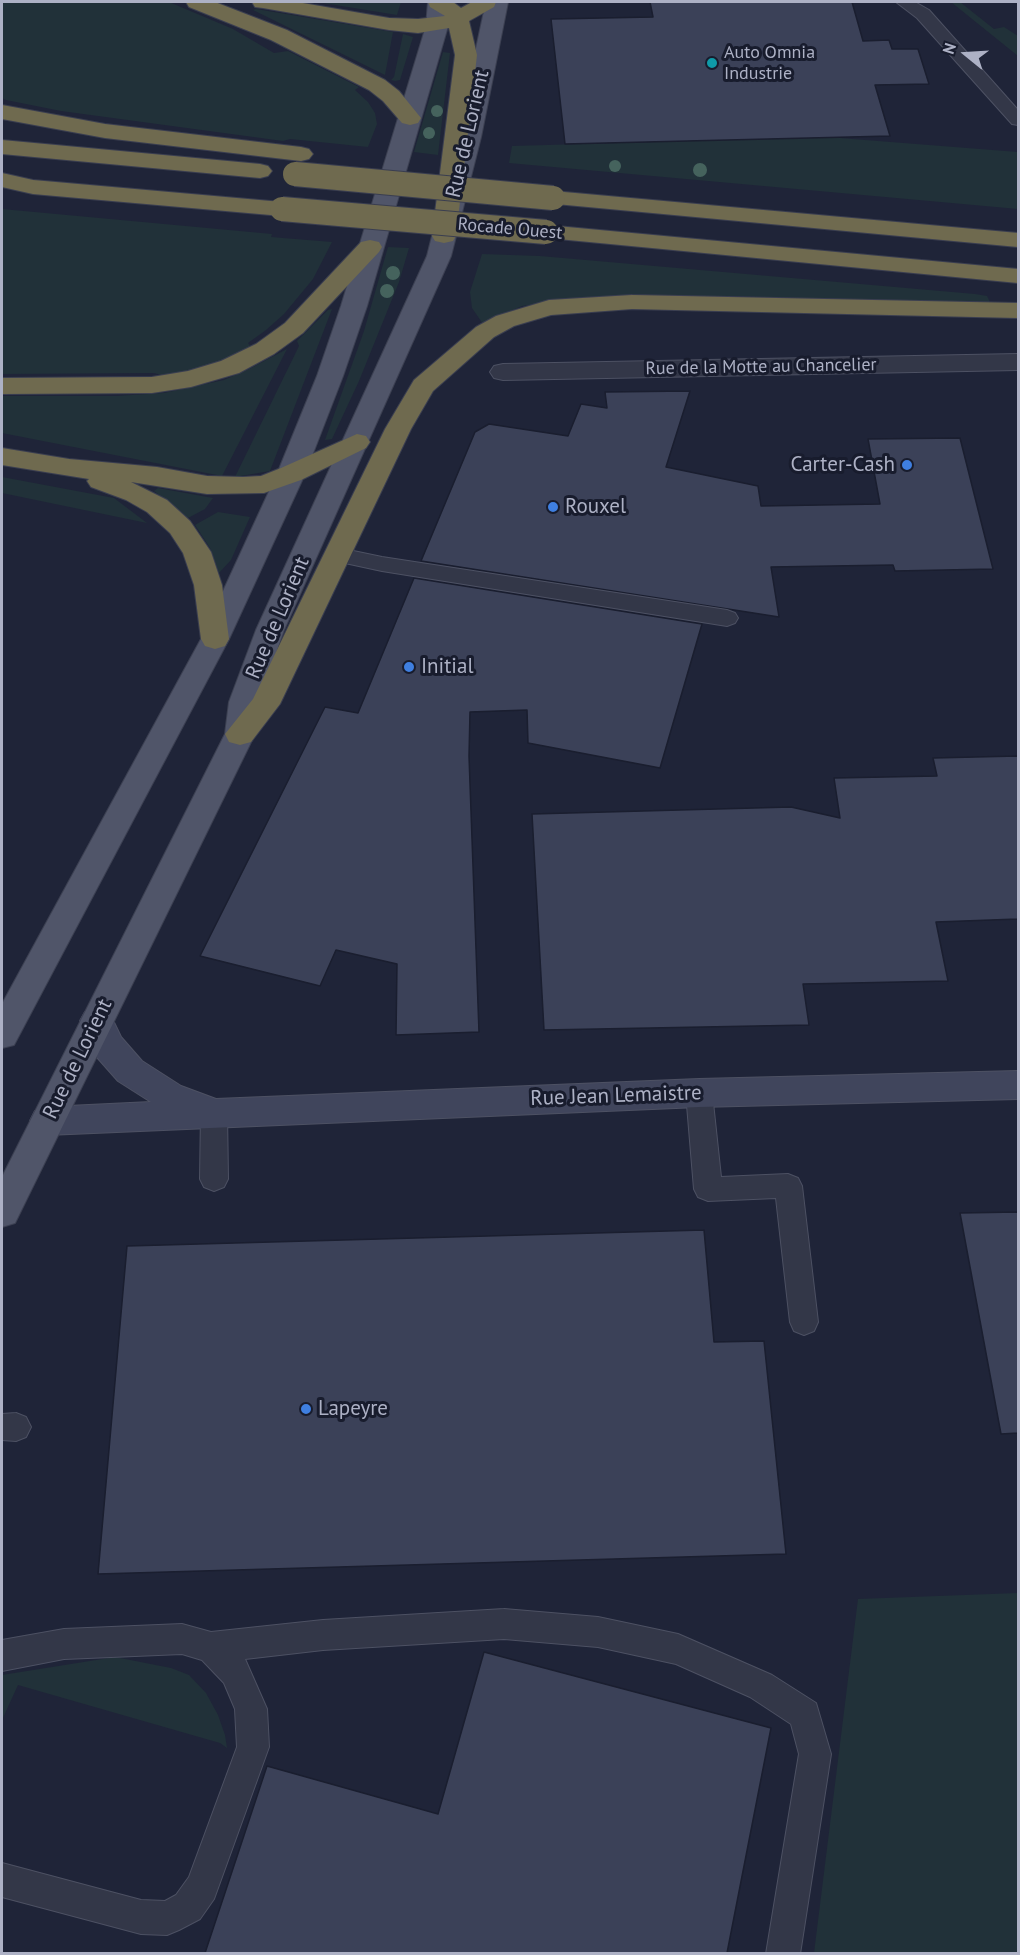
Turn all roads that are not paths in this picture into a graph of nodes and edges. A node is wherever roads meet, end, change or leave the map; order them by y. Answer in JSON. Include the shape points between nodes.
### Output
{"nodes":[{"id":1,"x":196,"y":2,"type":"edge"},
{"id":2,"x":263,"y":2,"type":"edge"},
{"id":3,"x":439,"y":2,"type":"edge"},
{"id":4,"x":486,"y":2,"type":"edge"},
{"id":5,"x":497,"y":2,"type":"edge"},
{"id":6,"x":904,"y":2,"type":"edge"},
{"id":7,"x":447,"y":22,"type":"junction"},
{"id":8,"x":2,"y":112,"type":"edge"},
{"id":9,"x":410,"y":118,"type":"junction"},
{"id":10,"x":1018,"y":120,"type":"edge"},
{"id":11,"x":2,"y":147,"type":"edge"},
{"id":12,"x":298,"y":164,"type":"junction"},
{"id":13,"x":2,"y":180,"type":"edge"},
{"id":14,"x":33,"y":187,"type":"junction"},
{"id":15,"x":2,"y":195,"type":"edge"},
{"id":16,"x":444,"y":236,"type":"junction"},
{"id":17,"x":1018,"y":240,"type":"edge"},
{"id":18,"x":370,"y":247,"type":"junction"},
{"id":19,"x":1018,"y":276,"type":"edge"},
{"id":20,"x":1018,"y":311,"type":"edge"},
{"id":21,"x":1018,"y":362,"type":"edge"},
{"id":22,"x":503,"y":372,"type":"dead end"},
{"id":23,"x":2,"y":386,"type":"edge"},
{"id":24,"x":357,"y":442,"type":"junction"},
{"id":25,"x":2,"y":457,"type":"edge"},
{"id":26,"x":69,"y":468,"type":"junction"},
{"id":27,"x":291,"y":474,"type":"junction"},
{"id":28,"x":339,"y":555,"type":"junction"},
{"id":29,"x":727,"y":618,"type":"dead end"},
{"id":30,"x":215,"y":639,"type":"junction"},
{"id":31,"x":240,"y":734,"type":"junction"},
{"id":32,"x":97,"y":1022,"type":"junction"},
{"id":33,"x":2,"y":1035,"type":"edge"},
{"id":34,"x":1018,"y":1085,"type":"edge"},
{"id":35,"x":699,"y":1093,"type":"junction"},
{"id":36,"x":214,"y":1113,"type":"junction"},
{"id":37,"x":47,"y":1121,"type":"junction"},
{"id":38,"x":214,"y":1179,"type":"dead end"},
{"id":39,"x":2,"y":1212,"type":"edge"},
{"id":40,"x":804,"y":1322,"type":"dead end"},
{"id":41,"x":211,"y":1647,"type":"junction"},
{"id":42,"x":2,"y":1655,"type":"edge"},
{"id":43,"x":2,"y":1880,"type":"edge"},
{"id":44,"x":783,"y":1953,"type":"edge"}],
"edges":[{"from":1,"to":9,"type":"highway","via":[[279,35],[377,85]]},
{"from":2,"to":7,"type":"highway","via":[[389,24]]},
{"from":3,"to":7,"type":"main road"},
{"from":4,"to":7,"type":"highway"},
{"from":5,"to":16,"type":"main road","name":"Rue de Lorient"},
{"from":6,"to":10,"type":"lane","via":[[923,14]]},
{"from":7,"to":9,"type":"main road"},
{"from":7,"to":16,"type":"highway","via":[[466,55]]},
{"from":8,"to":12,"type":"highway"},
{"from":9,"to":18,"type":"main road"},
{"from":11,"to":12,"type":"highway","name":"Rocade Ouest"},
{"from":12,"to":17,"type":"highway","name":"Rocade Ouest","bridge":true,"via":[[553,198]]},
{"from":13,"to":14,"type":"highway","name":"Rocade Ouest"},
{"from":14,"to":15,"type":"highway"},
{"from":14,"to":19,"type":"highway","name":"Rocade Ouest","bridge":true},
{"from":16,"to":24,"type":"main road","name":"Rue de Lorient","via":[[425,289]]},
{"from":18,"to":23,"type":"highway","via":[[294,328],[230,367],[152,385]]},
{"from":18,"to":27,"type":"main road","via":[[330,376]]},
{"from":20,"to":28,"type":"highway","via":[[632,302],[549,308],[505,321],[474,339],[423,386],[398,429]]},
{"from":21,"to":22,"type":"street","name":"Rue de la Motte au Chancelier"},
{"from":24,"to":27,"type":"highway"},
{"from":24,"to":31,"type":"main road","name":"Rue de Lorient","via":[[270,630],[244,702]]},
{"from":25,"to":26,"type":"highway"},
{"from":26,"to":27,"type":"highway","via":[[224,487],[264,484]]},
{"from":26,"to":30,"type":"highway","via":[[136,494],[180,527],[197,552],[204,574]]},
{"from":27,"to":30,"type":"main road"},
{"from":28,"to":29,"type":"lane"},
{"from":28,"to":31,"type":"highway","via":[[265,704]]},
{"from":30,"to":33,"type":"main road"},
{"from":31,"to":32,"type":"main road","name":"Rue de Lorient"},
{"from":32,"to":36,"type":"street","name":"Rue Jean Lemaistre","via":[[108,1045],[130,1071],[169,1096]]},
{"from":32,"to":37,"type":"main road","name":"Rue de Lorient"},
{"from":34,"to":35,"type":"street","name":"Rue Jean Lemaistre"},
{"from":35,"to":36,"type":"street","name":"Rue Jean Lemaistre"},
{"from":35,"to":40,"type":"lane","via":[[708,1189],[788,1186]]},
{"from":36,"to":37,"type":"street","name":"Rue Jean Lemaistre"},
{"from":36,"to":38,"type":"lane"},
{"from":37,"to":39,"type":"main road","name":"Rue de Lorient"},
{"from":41,"to":42,"type":"lane","via":[[182,1640],[64,1644]]},
{"from":41,"to":43,"type":"lane","via":[[236,1672],[251,1709],[253,1747],[215,1857],[188,1907],[167,1918],[141,1917]]},
{"from":41,"to":44,"type":"lane","via":[[323,1635],[504,1624],[598,1632],[678,1649],[761,1686],[805,1714],[815,1754]]}]}
